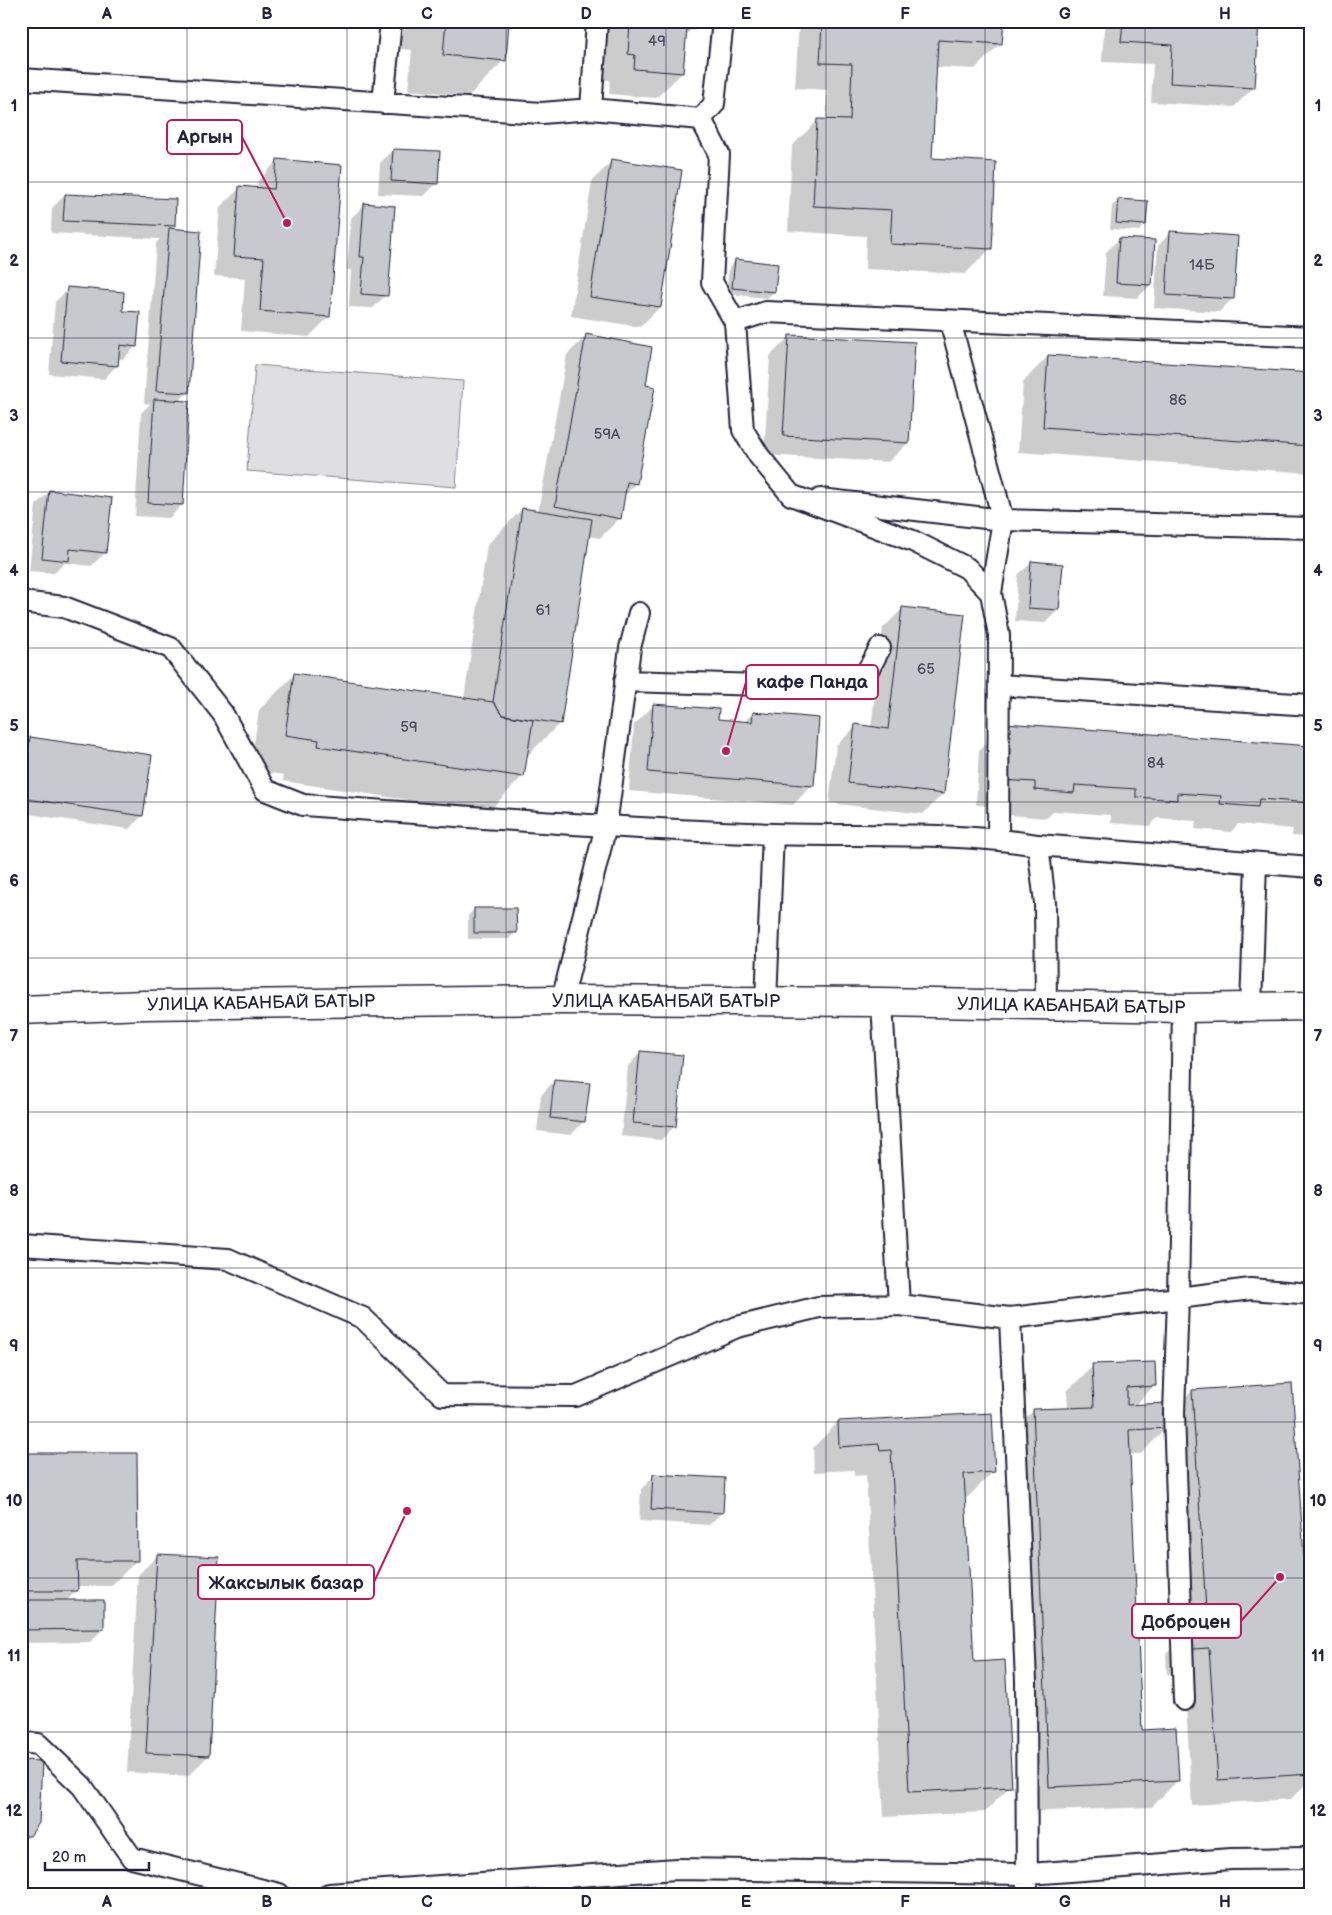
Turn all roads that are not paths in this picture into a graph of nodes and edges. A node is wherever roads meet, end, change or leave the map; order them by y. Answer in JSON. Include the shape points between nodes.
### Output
{"nodes":[{"id":1,"x":391,"y":21,"type":"edge"},
{"id":2,"x":597,"y":21,"type":"edge"},
{"id":3,"x":723,"y":21,"type":"edge"},
{"id":4,"x":21,"y":79,"type":"edge"},
{"id":5,"x":383,"y":103,"type":"junction"},
{"id":6,"x":590,"y":109,"type":"junction"},
{"id":7,"x":701,"y":119,"type":"junction"},
{"id":8,"x":950,"y":321,"type":"junction"},
{"id":9,"x":735,"y":322,"type":"junction"},
{"id":10,"x":1311,"y":337,"type":"edge"},
{"id":11,"x":791,"y":495,"type":"junction"},
{"id":12,"x":1002,"y":520,"type":"junction"},
{"id":13,"x":1311,"y":528,"type":"edge"},
{"id":14,"x":991,"y":593,"type":"junction"},
{"id":15,"x":21,"y":602,"type":"edge"},
{"id":16,"x":639,"y":614,"type":"dead end"},
{"id":17,"x":880,"y":648,"type":"dead end"},
{"id":18,"x":625,"y":681,"type":"junction"},
{"id":19,"x":999,"y":685,"type":"junction"},
{"id":20,"x":1311,"y":705,"type":"edge"},
{"id":21,"x":606,"y":826,"type":"junction"},
{"id":22,"x":773,"y":834,"type":"junction"},
{"id":23,"x":998,"y":838,"type":"junction"},
{"id":24,"x":1038,"y":845,"type":"junction"},
{"id":25,"x":1256,"y":863,"type":"junction"},
{"id":26,"x":1311,"y":867,"type":"edge"},
{"id":27,"x":562,"y":1000,"type":"junction"},
{"id":28,"x":766,"y":1001,"type":"junction"},
{"id":29,"x":882,"y":1002,"type":"junction"},
{"id":30,"x":1046,"y":1005,"type":"junction"},
{"id":31,"x":1251,"y":1006,"type":"junction"},
{"id":32,"x":1311,"y":1006,"type":"edge"},
{"id":33,"x":1183,"y":1008,"type":"junction"},
{"id":34,"x":21,"y":1010,"type":"edge"},
{"id":35,"x":21,"y":1245,"type":"edge"},
{"id":36,"x":1311,"y":1294,"type":"edge"},
{"id":37,"x":1178,"y":1298,"type":"junction"},
{"id":38,"x":899,"y":1305,"type":"junction"},
{"id":39,"x":1010,"y":1318,"type":"junction"},
{"id":40,"x":1184,"y":1700,"type":"dead end"},
{"id":41,"x":21,"y":1742,"type":"edge"},
{"id":42,"x":1311,"y":1858,"type":"edge"},
{"id":43,"x":1028,"y":1884,"type":"edge"},
{"id":44,"x":279,"y":1894,"type":"edge"},
{"id":45,"x":329,"y":1894,"type":"edge"}],
"edges":[{"from":1,"to":5,"type":"lane"},
{"from":2,"to":6,"type":"lane"},
{"from":3,"to":7,"type":"lane","via":[[714,104]]},
{"from":4,"to":5,"type":"lane"},
{"from":5,"to":6,"type":"lane","via":[[542,113]]},
{"from":6,"to":7,"type":"lane"},
{"from":7,"to":9,"type":"lane","via":[[719,154],[712,282]]},
{"from":8,"to":9,"type":"lane","via":[[766,312]]},
{"from":8,"to":10,"type":"lane"},
{"from":8,"to":12,"type":"lane"},
{"from":9,"to":11,"type":"lane","via":[[743,430]]},
{"from":11,"to":12,"type":"lane"},
{"from":11,"to":14,"type":"lane","via":[[913,542],[967,568]]},
{"from":12,"to":13,"type":"lane"},
{"from":12,"to":14,"type":"lane"},
{"from":14,"to":19,"type":"lane","via":[[1000,635]]},
{"from":15,"to":21,"type":"lane","via":[[64,608],[171,648],[223,714],[265,790],[303,805]]},
{"from":16,"to":18,"type":"lane"},
{"from":17,"to":18,"type":"lane","via":[[865,676],[849,686]]},
{"from":18,"to":21,"type":"lane"},
{"from":19,"to":20,"type":"lane"},
{"from":19,"to":23,"type":"lane"},
{"from":21,"to":22,"type":"lane"},
{"from":21,"to":27,"type":"lane"},
{"from":22,"to":23,"type":"lane"},
{"from":22,"to":28,"type":"lane"},
{"from":23,"to":24,"type":"lane"},
{"from":24,"to":25,"type":"lane"},
{"from":24,"to":30,"type":"lane","via":[[1045,903]]},
{"from":25,"to":26,"type":"lane"},
{"from":25,"to":31,"type":"lane"},
{"from":27,"to":28,"type":"main road","name":"УЛИЦА КАБАНБАЙ БАТЫР"},
{"from":27,"to":34,"type":"main road","name":"УЛИЦА КАБАНБАЙ БАТЫР","via":[[144,1005]]},
{"from":28,"to":29,"type":"main road","name":"УЛИЦА КАБАНБАЙ БАТЫР"},
{"from":29,"to":30,"type":"main road","name":"УЛИЦА КАБАНБАЙ БАТЫР"},
{"from":29,"to":38,"type":"lane"},
{"from":30,"to":33,"type":"main road","name":"УЛИЦА КАБАНБАЙ БАТЫР"},
{"from":31,"to":32,"type":"main road","name":"УЛИЦА КАБАНБАЙ БАТЫР"},
{"from":31,"to":33,"type":"main road","name":"УЛИЦА КАБАНБАЙ БАТЫР"},
{"from":33,"to":37,"type":"lane"},
{"from":35,"to":38,"type":"lane","via":[[228,1259],[363,1318],[442,1394],[576,1396],[737,1327],[819,1307]]},
{"from":36,"to":37,"type":"lane","via":[[1251,1289]]},
{"from":37,"to":39,"type":"lane"},
{"from":37,"to":40,"type":"lane","via":[[1174,1413]]},
{"from":38,"to":39,"type":"lane"},
{"from":39,"to":43,"type":"lane","via":[[1026,1681]]},
{"from":41,"to":44,"type":"lane","via":[[38,1744],[82,1786],[132,1858]]},
{"from":42,"to":43,"type":"lane","via":[[1231,1860]]},
{"from":43,"to":45,"type":"lane","via":[[676,1869]]}]}
